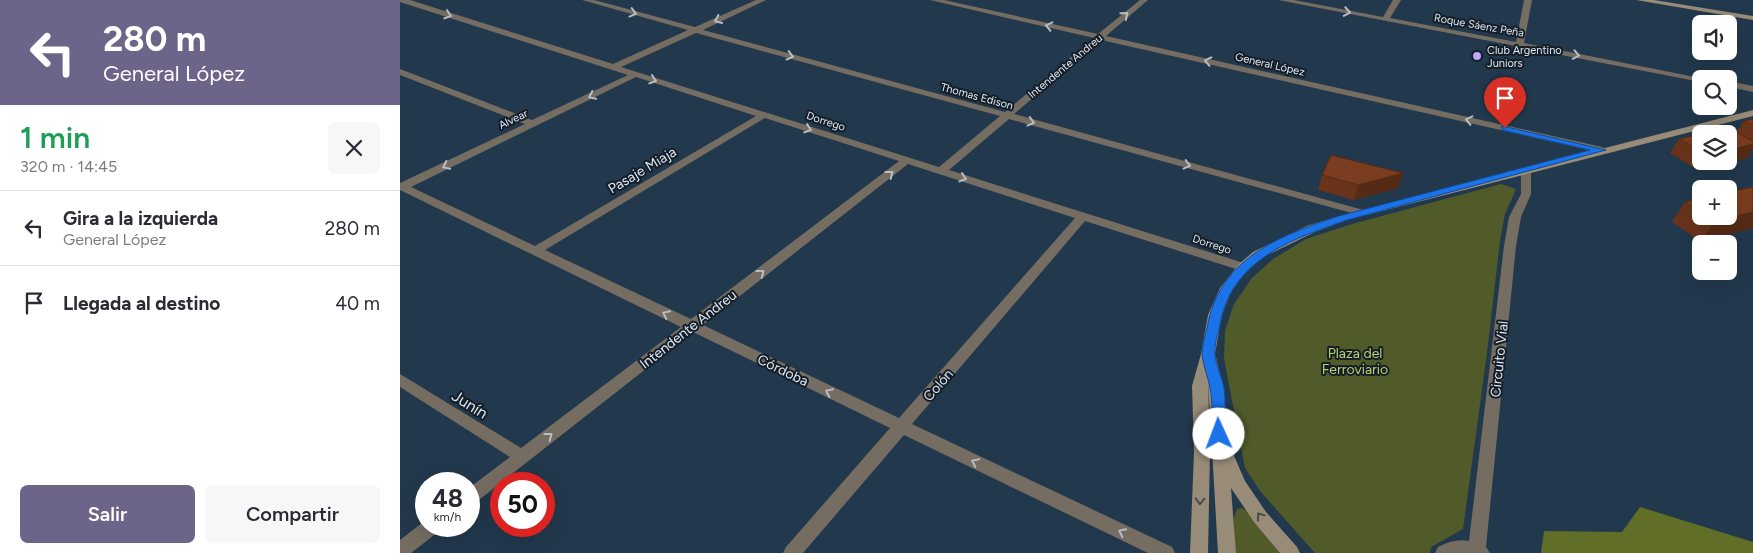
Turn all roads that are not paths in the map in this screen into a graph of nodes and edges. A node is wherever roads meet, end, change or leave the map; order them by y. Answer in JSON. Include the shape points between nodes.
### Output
{"nodes":[{"id":1,"x":402,"y":0,"type":"edge"},
{"id":2,"x":586,"y":0,"type":"edge"},
{"id":3,"x":762,"y":0,"type":"edge"},
{"id":4,"x":934,"y":0,"type":"edge"},
{"id":5,"x":1144,"y":0,"type":"edge"},
{"id":6,"x":1282,"y":0,"type":"edge"},
{"id":7,"x":1397,"y":0,"type":"edge"},
{"id":8,"x":1528,"y":0,"type":"edge"},
{"id":9,"x":1640,"y":0,"type":"edge"},
{"id":10,"x":1753,"y":18,"type":"edge"},
{"id":11,"x":1386,"y":19,"type":"junction"},
{"id":12,"x":697,"y":30,"type":"junction"},
{"id":13,"x":1100,"y":37,"type":"junction"},
{"id":14,"x":1520,"y":44,"type":"junction"},
{"id":15,"x":614,"y":68,"type":"junction"},
{"id":16,"x":400,"y":72,"type":"edge"},
{"id":17,"x":636,"y":74,"type":"junction"},
{"id":18,"x":1692,"y":77,"type":"edge"},
{"id":19,"x":1737,"y":86,"type":"edge"},
{"id":20,"x":1753,"y":89,"type":"edge"},
{"id":21,"x":1753,"y":113,"type":"edge"},
{"id":22,"x":764,"y":115,"type":"junction"},
{"id":23,"x":1006,"y":116,"type":"junction"},
{"id":24,"x":533,"y":124,"type":"junction"},
{"id":25,"x":1602,"y":150,"type":"junction"},
{"id":26,"x":907,"y":160,"type":"junction"},
{"id":27,"x":1526,"y":170,"type":"junction"},
{"id":28,"x":941,"y":171,"type":"junction"},
{"id":29,"x":401,"y":187,"type":"edge"},
{"id":30,"x":1363,"y":213,"type":"junction"},
{"id":31,"x":1083,"y":216,"type":"junction"},
{"id":32,"x":535,"y":251,"type":"junction"},
{"id":33,"x":1243,"y":267,"type":"junction"},
{"id":34,"x":692,"y":326,"type":"junction"},
{"id":35,"x":1208,"y":354,"type":"junction"},
{"id":36,"x":400,"y":380,"type":"edge"},
{"id":37,"x":902,"y":426,"type":"junction"},
{"id":38,"x":1219,"y":434,"type":"junction"},
{"id":39,"x":522,"y":457,"type":"junction"},
{"id":40,"x":480,"y":489,"type":"edge"},
{"id":41,"x":418,"y":537,"type":"edge"},
{"id":42,"x":400,"y":551,"type":"edge"},
{"id":43,"x":1479,"y":552,"type":"edge"},
{"id":44,"x":792,"y":553,"type":"edge"},
{"id":45,"x":1166,"y":553,"type":"edge"},
{"id":46,"x":1199,"y":553,"type":"edge"},
{"id":47,"x":1227,"y":553,"type":"edge"},
{"id":48,"x":1291,"y":553,"type":"edge"},
{"id":49,"x":1444,"y":553,"type":"edge"}],
"edges":[{"from":1,"to":15,"type":"street","name":"Dorrego","one_way":true},
{"from":2,"to":12,"type":"street","name":"Thomas Edison","one_way":true},
{"from":3,"to":12,"type":"street","one_way":true},
{"from":13,"to":4,"type":"street","name":"General López","one_way":true},
{"from":13,"to":5,"type":"street","name":"Intendente Andreu","one_way":true},
{"from":6,"to":11,"type":"street","name":"Roque Sáenz Peña","one_way":true},
{"from":7,"to":11,"type":"street"},
{"from":8,"to":14,"type":"street"},
{"from":9,"to":10,"type":"main road"},
{"from":11,"to":14,"type":"street","name":"Roque Sáenz Peña"},
{"from":12,"to":15,"type":"street"},
{"from":12,"to":23,"type":"street","name":"Thomas Edison","one_way":true},
{"from":13,"to":23,"type":"street","name":"Intendente Andreu"},
{"from":25,"to":13,"type":"street","name":"General López","one_way":true},
{"from":14,"to":18,"type":"street","name":"Roque Sáenz Peña","one_way":true},
{"from":15,"to":17,"type":"street","name":"Dorrego"},
{"from":16,"to":24,"type":"street"},
{"from":17,"to":22,"type":"street","name":"Dorrego","one_way":true},
{"from":17,"to":24,"type":"street","name":"Alvear","one_way":true},
{"from":19,"to":20,"type":"street"},
{"from":21,"to":25,"type":"main road"},
{"from":22,"to":26,"type":"street","name":"Dorrego","one_way":true},
{"from":22,"to":32,"type":"street","name":"Pasaje Miaja"},
{"from":23,"to":28,"type":"street","name":"Intendente Andreu"},
{"from":23,"to":30,"type":"street","name":"Thomas Edison","one_way":true},
{"from":24,"to":29,"type":"street","name":"Alvear","one_way":true},
{"from":25,"to":27,"type":"main road"},
{"from":26,"to":28,"type":"street","name":"Dorrego"},
{"from":34,"to":26,"type":"street","name":"Intendente Andreu","one_way":true},
{"from":27,"to":30,"type":"main road"},
{"from":27,"to":43,"type":"street","name":"Circuito Vial","via":[[1526,194],[1515,217],[1510,246]]},
{"from":28,"to":31,"type":"street","name":"Dorrego","one_way":true},
{"from":29,"to":32,"type":"street","name":"Córdoba"},
{"from":30,"to":33,"type":"main road","via":[[1311,229],[1257,255]]},
{"from":31,"to":33,"type":"street","name":"Dorrego"},
{"from":31,"to":37,"type":"street","name":"Colón"},
{"from":34,"to":32,"type":"street","name":"Córdoba","one_way":true},
{"from":33,"to":35,"type":"main road","via":[[1226,288],[1215,315]]},
{"from":37,"to":34,"type":"street","name":"Córdoba","one_way":true},
{"from":39,"to":34,"type":"street","name":"Intendente Andreu","one_way":true},
{"from":35,"to":38,"type":"main road","via":[[1217,389]]},
{"from":35,"to":46,"type":"main road","one_way":true,"via":[[1199,386],[1202,452]]},
{"from":36,"to":39,"type":"street","name":"Junín"},
{"from":37,"to":44,"type":"street","name":"Colón"},
{"from":45,"to":37,"type":"street","name":"Córdoba","one_way":true},
{"from":38,"to":47,"type":"main road"},
{"from":48,"to":38,"type":"main road","one_way":true,"via":[[1238,486]]},
{"from":39,"to":40,"type":"street","name":"Intendente Andreu"},
{"from":41,"to":42,"type":"street"},
{"from":43,"to":49,"type":"street","name":"Circuito Vial","via":[[1455,548]]}]}
